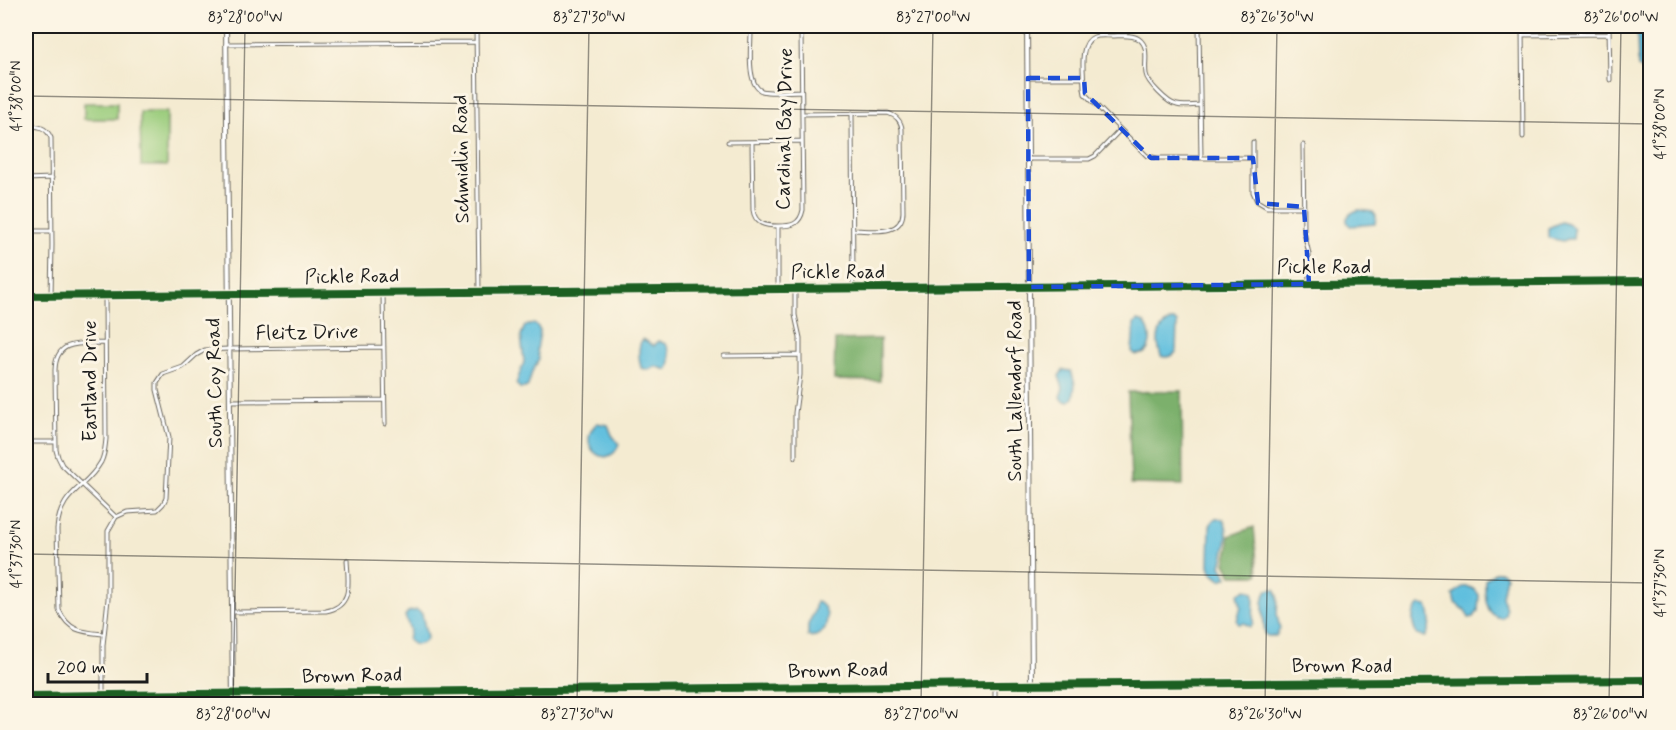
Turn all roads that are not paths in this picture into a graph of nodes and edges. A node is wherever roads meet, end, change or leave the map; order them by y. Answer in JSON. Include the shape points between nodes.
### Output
{"nodes":[{"id":1,"x":226,"y":26,"type":"edge"},
{"id":2,"x":476,"y":26,"type":"edge"},
{"id":3,"x":753,"y":26,"type":"edge"},
{"id":4,"x":800,"y":26,"type":"edge"},
{"id":5,"x":1027,"y":26,"type":"edge"},
{"id":6,"x":1199,"y":26,"type":"edge"},
{"id":7,"x":1522,"y":26,"type":"edge"},
{"id":8,"x":1609,"y":26,"type":"edge"},
{"id":9,"x":1609,"y":34,"type":"junction"},
{"id":10,"x":1522,"y":35,"type":"junction"},
{"id":11,"x":476,"y":42,"type":"junction"},
{"id":12,"x":226,"y":44,"type":"junction"},
{"id":13,"x":1028,"y":78,"type":"junction"},
{"id":14,"x":1084,"y":78,"type":"junction"},
{"id":15,"x":1610,"y":80,"type":"dead end"},
{"id":16,"x":802,"y":91,"type":"junction"},
{"id":17,"x":1200,"y":105,"type":"junction"},
{"id":18,"x":802,"y":114,"type":"junction"},
{"id":19,"x":852,"y":114,"type":"junction"},
{"id":20,"x":26,"y":126,"type":"edge"},
{"id":21,"x":1120,"y":130,"type":"junction"},
{"id":22,"x":1523,"y":137,"type":"dead end"},
{"id":23,"x":802,"y":141,"type":"junction"},
{"id":24,"x":1253,"y":141,"type":"dead end"},
{"id":25,"x":728,"y":142,"type":"dead end"},
{"id":26,"x":752,"y":142,"type":"junction"},
{"id":27,"x":1303,"y":145,"type":"dead end"},
{"id":28,"x":1201,"y":158,"type":"junction"},
{"id":29,"x":1253,"y":158,"type":"junction"},
{"id":30,"x":1028,"y":159,"type":"junction"},
{"id":31,"x":52,"y":178,"type":"junction"},
{"id":32,"x":26,"y":179,"type":"edge"},
{"id":33,"x":1304,"y":207,"type":"junction"},
{"id":34,"x":778,"y":226,"type":"junction"},
{"id":35,"x":853,"y":230,"type":"junction"},
{"id":36,"x":26,"y":231,"type":"edge"},
{"id":37,"x":52,"y":231,"type":"junction"},
{"id":38,"x":1650,"y":281,"type":"edge"},
{"id":39,"x":1310,"y":284,"type":"junction"},
{"id":40,"x":1029,"y":287,"type":"junction"},
{"id":41,"x":853,"y":288,"type":"junction"},
{"id":42,"x":778,"y":289,"type":"junction"},
{"id":43,"x":795,"y":289,"type":"junction"},
{"id":44,"x":479,"y":292,"type":"junction"},
{"id":45,"x":383,"y":293,"type":"junction"},
{"id":46,"x":229,"y":294,"type":"junction"},
{"id":47,"x":105,"y":295,"type":"junction"},
{"id":48,"x":26,"y":296,"type":"edge"},
{"id":49,"x":51,"y":296,"type":"junction"},
{"id":50,"x":105,"y":343,"type":"junction"},
{"id":51,"x":384,"y":347,"type":"junction"},
{"id":52,"x":230,"y":349,"type":"junction"},
{"id":53,"x":800,"y":355,"type":"junction"},
{"id":54,"x":724,"y":356,"type":"dead end"},
{"id":55,"x":384,"y":400,"type":"junction"},
{"id":56,"x":230,"y":401,"type":"junction"},
{"id":57,"x":385,"y":424,"type":"dead end"},
{"id":58,"x":31,"y":442,"type":"dead end"},
{"id":59,"x":56,"y":442,"type":"junction"},
{"id":60,"x":795,"y":457,"type":"dead end"},
{"id":61,"x":81,"y":484,"type":"junction"},
{"id":62,"x":116,"y":517,"type":"junction"},
{"id":63,"x":347,"y":560,"type":"dead end"},
{"id":64,"x":232,"y":612,"type":"junction"},
{"id":65,"x":104,"y":634,"type":"junction"},
{"id":66,"x":1650,"y":680,"type":"edge"},
{"id":67,"x":995,"y":685,"type":"junction"},
{"id":68,"x":1032,"y":685,"type":"junction"},
{"id":69,"x":233,"y":693,"type":"junction"},
{"id":70,"x":103,"y":694,"type":"junction"},
{"id":71,"x":26,"y":696,"type":"edge"},
{"id":72,"x":233,"y":705,"type":"edge"},
{"id":73,"x":995,"y":705,"type":"edge"}],
"edges":[{"from":1,"to":12,"type":"street","name":"South Coy Road"},
{"from":2,"to":11,"type":"street","name":"Schmidlin Road"},
{"from":3,"to":16,"type":"street","via":[[754,85],[766,92]]},
{"from":4,"to":16,"type":"street","name":"Cardinal Bay Drive"},
{"from":5,"to":13,"type":"street","name":"South Lallendorf Road"},
{"from":6,"to":17,"type":"street"},
{"from":7,"to":10,"type":"street"},
{"from":8,"to":9,"type":"street"},
{"from":9,"to":10,"type":"street"},
{"from":9,"to":15,"type":"street"},
{"from":10,"to":22,"type":"street"},
{"from":11,"to":12,"type":"street"},
{"from":11,"to":44,"type":"street","name":"Schmidlin Road"},
{"from":12,"to":46,"type":"street","name":"South Coy Road"},
{"from":13,"to":14,"type":"street"},
{"from":13,"to":30,"type":"street","name":"South Lallendorf Road"},
{"from":14,"to":17,"type":"street","via":[[1083,51],[1089,40],[1096,36],[1133,36],[1144,46],[1149,82],[1172,104]]},
{"from":14,"to":21,"type":"street","via":[[1087,96]]},
{"from":16,"to":18,"type":"street","name":"Cardinal Bay Drive"},
{"from":17,"to":28,"type":"street"},
{"from":18,"to":19,"type":"street"},
{"from":18,"to":23,"type":"street","name":"Cardinal Bay Drive"},
{"from":19,"to":35,"type":"street"},
{"from":19,"to":35,"type":"street","via":[[888,113],[900,121],[903,216],[890,230]]},
{"from":20,"to":31,"type":"street","via":[[39,126],[51,138]]},
{"from":21,"to":28,"type":"street","via":[[1151,158]]},
{"from":21,"to":30,"type":"street","via":[[1089,159]]},
{"from":23,"to":26,"type":"street"},
{"from":23,"to":34,"type":"street","name":"Cardinal Bay Drive","via":[[802,216],[792,225]]},
{"from":24,"to":29,"type":"street"},
{"from":25,"to":26,"type":"street"},
{"from":26,"to":34,"type":"street","via":[[754,215],[764,225]]},
{"from":27,"to":33,"type":"street"},
{"from":28,"to":29,"type":"street"},
{"from":29,"to":33,"type":"street","via":[[1257,201],[1267,207]]},
{"from":30,"to":40,"type":"street","name":"South Lallendorf Road"},
{"from":31,"to":32,"type":"street"},
{"from":31,"to":37,"type":"street"},
{"from":33,"to":39,"type":"street"},
{"from":34,"to":42,"type":"street","name":"Cardinal Bay Drive"},
{"from":35,"to":41,"type":"street"},
{"from":36,"to":37,"type":"street"},
{"from":37,"to":49,"type":"street"},
{"from":38,"to":39,"type":"street","name":"Pickle Road"},
{"from":39,"to":40,"type":"street","name":"Pickle Road"},
{"from":40,"to":41,"type":"street","name":"Pickle Road"},
{"from":40,"to":68,"type":"street","name":"South Lallendorf Road"},
{"from":41,"to":43,"type":"street","name":"Pickle Road"},
{"from":42,"to":43,"type":"street","name":"Pickle Road"},
{"from":42,"to":44,"type":"street","name":"Pickle Road"},
{"from":43,"to":53,"type":"street"},
{"from":44,"to":45,"type":"street","name":"Pickle Road"},
{"from":45,"to":46,"type":"street","name":"Pickle Road"},
{"from":45,"to":51,"type":"street"},
{"from":46,"to":47,"type":"street","name":"Pickle Road"},
{"from":46,"to":52,"type":"street","name":"South Coy Road"},
{"from":47,"to":49,"type":"street","name":"Pickle Road"},
{"from":47,"to":50,"type":"street","name":"Eastland Drive"},
{"from":48,"to":49,"type":"street","name":"Pickle Road"},
{"from":50,"to":59,"type":"street","via":[[67,346],[58,355]]},
{"from":50,"to":61,"type":"street","name":"Eastland Drive","via":[[105,452]]},
{"from":51,"to":52,"type":"street","name":"Fleitz Drive"},
{"from":51,"to":55,"type":"street"},
{"from":52,"to":56,"type":"street","name":"South Coy Road"},
{"from":52,"to":62,"type":"street","name":"Fleitz Drive","via":[[200,352],[186,365],[165,372],[159,379],[157,390],[169,437],[166,498],[154,511],[127,512]]},
{"from":53,"to":54,"type":"street"},
{"from":53,"to":60,"type":"street"},
{"from":55,"to":56,"type":"street"},
{"from":55,"to":57,"type":"street"},
{"from":56,"to":64,"type":"street","name":"South Coy Road"},
{"from":58,"to":59,"type":"street"},
{"from":59,"to":61,"type":"street","via":[[62,465]]},
{"from":61,"to":62,"type":"street"},
{"from":61,"to":65,"type":"street","name":"Eastland Drive","via":[[63,505],[57,520],[59,610],[69,626]]},
{"from":62,"to":65,"type":"street","via":[[108,537]]},
{"from":63,"to":64,"type":"street","via":[[347,595],[333,610]]},
{"from":64,"to":69,"type":"street","name":"South Coy Road"},
{"from":65,"to":70,"type":"street"},
{"from":66,"to":68,"type":"street","name":"Brown Road"},
{"from":67,"to":68,"type":"street","name":"Brown Road"},
{"from":67,"to":69,"type":"street","name":"Brown Road"},
{"from":67,"to":73,"type":"street"},
{"from":69,"to":70,"type":"street","name":"Brown Road"},
{"from":69,"to":72,"type":"street","name":"South Coy Road"},
{"from":70,"to":71,"type":"street","name":"Brown Road"}]}
